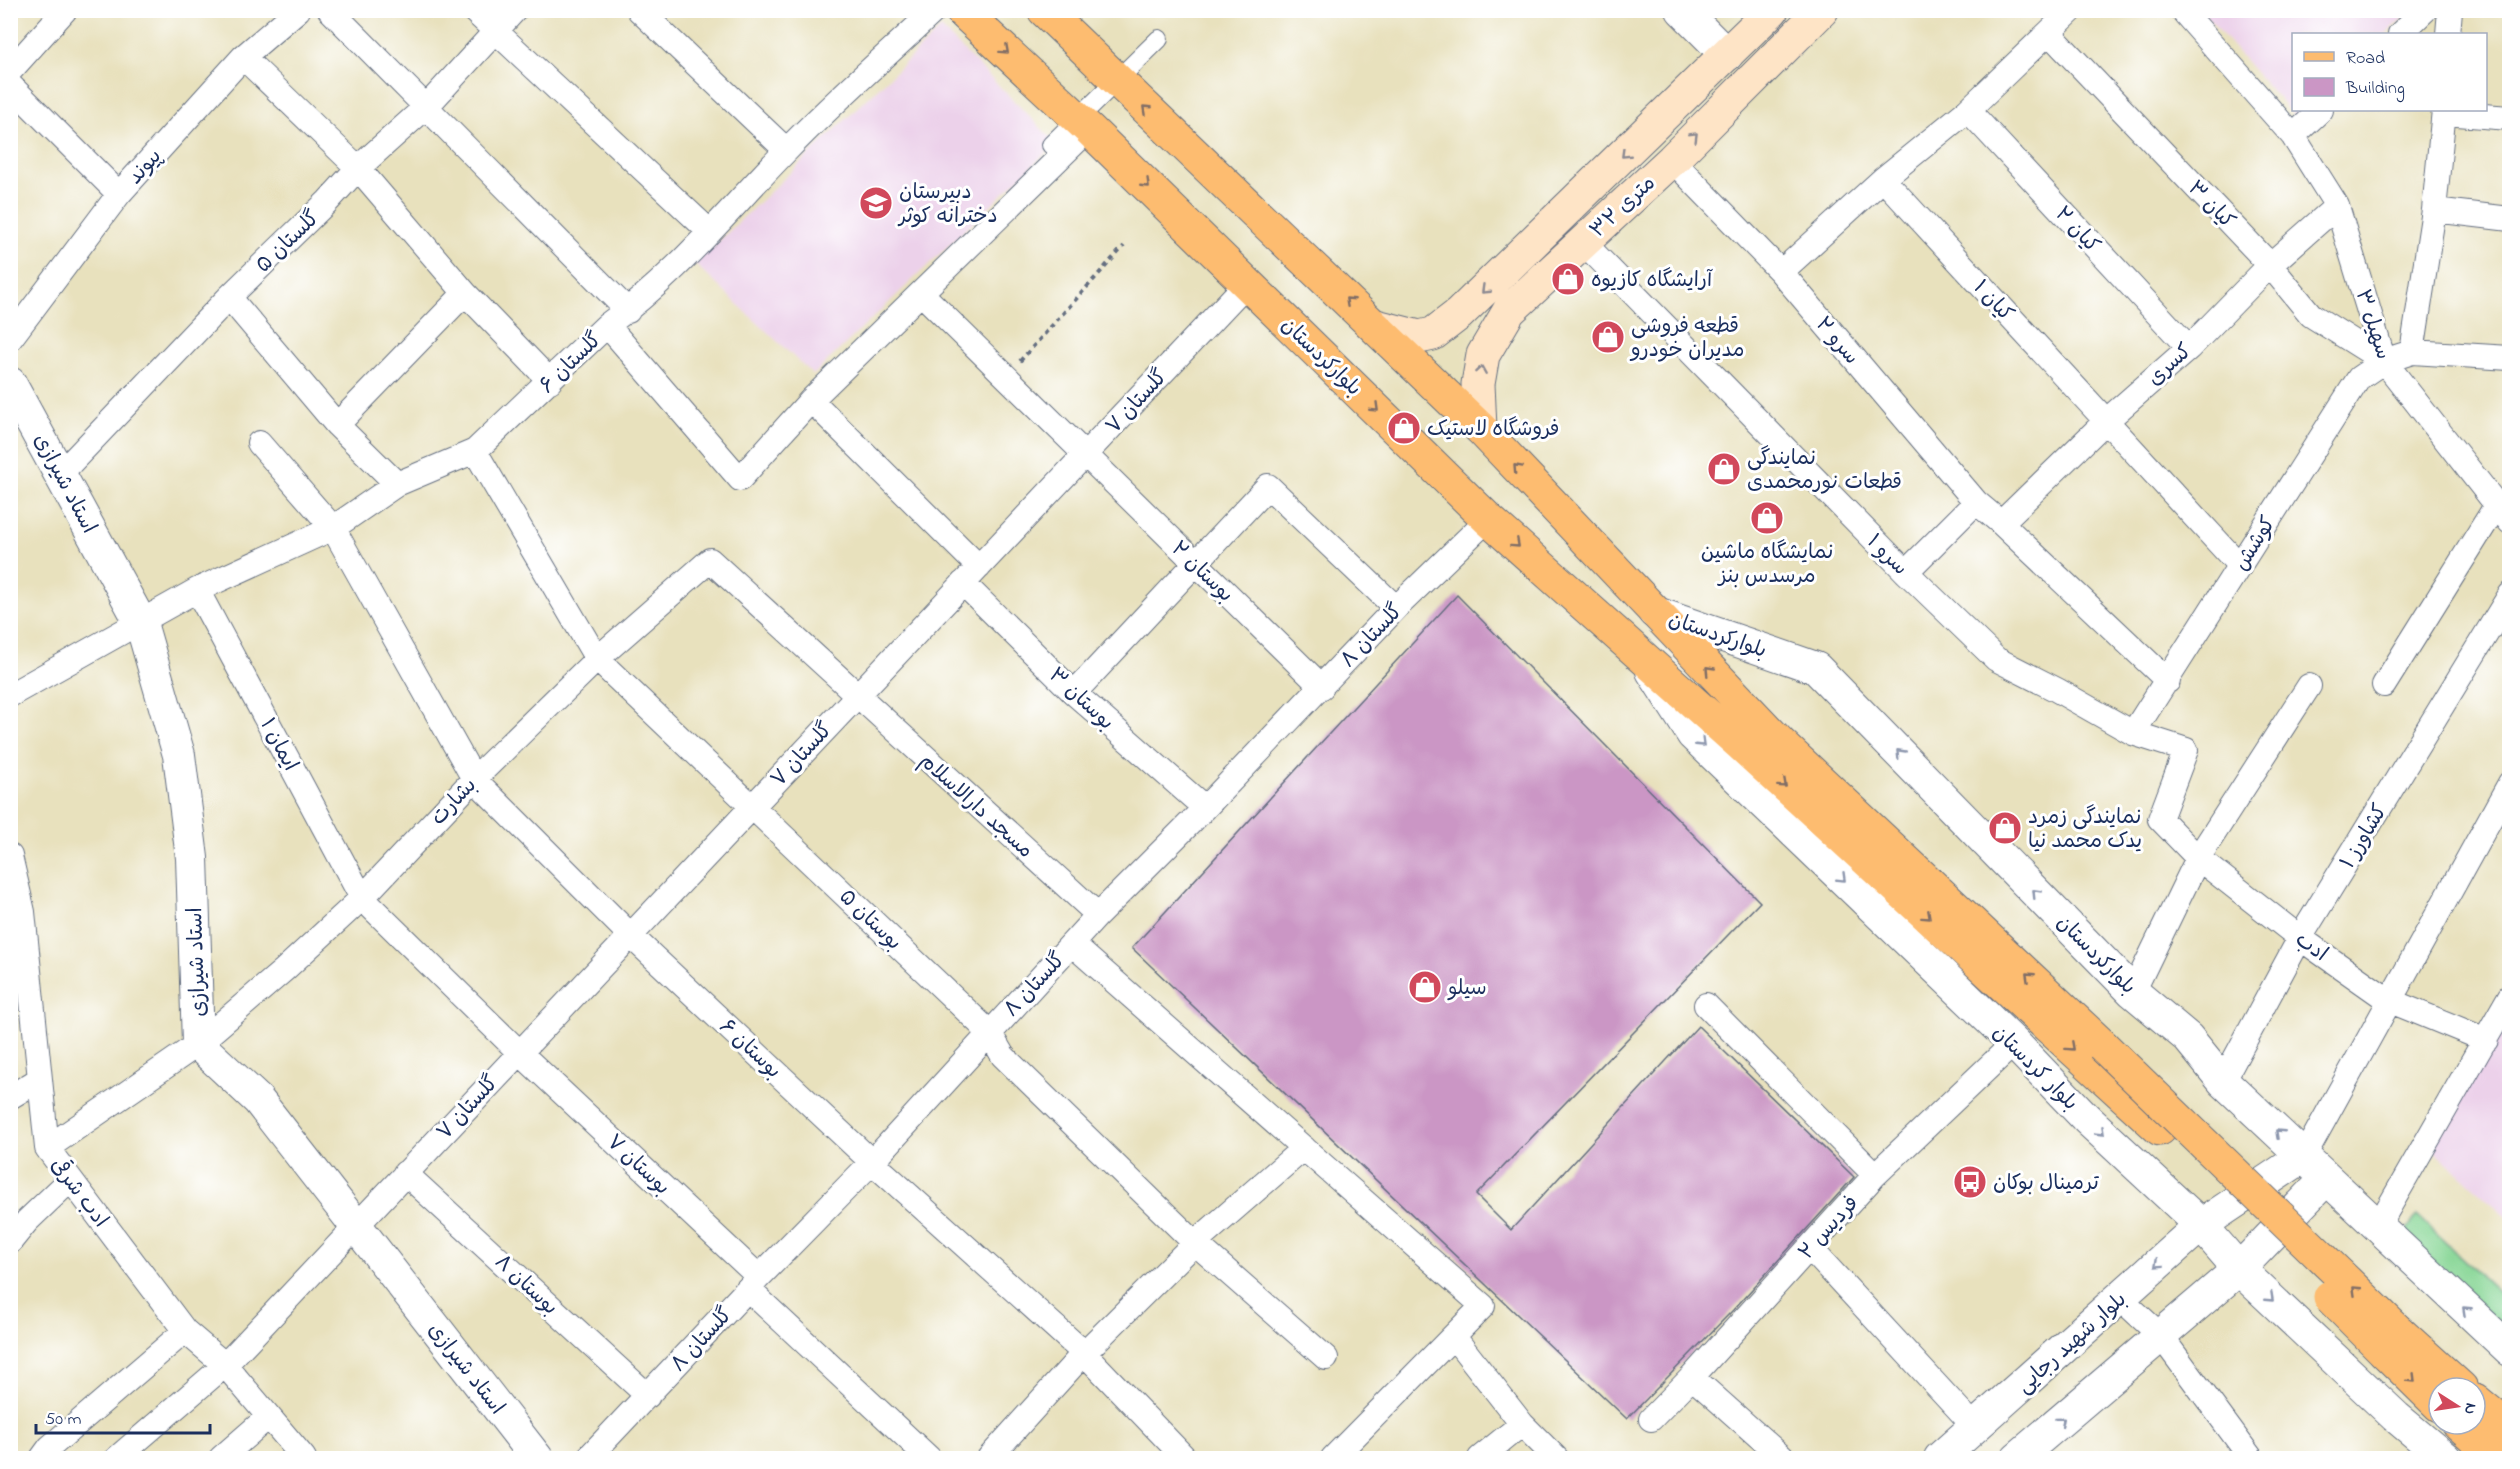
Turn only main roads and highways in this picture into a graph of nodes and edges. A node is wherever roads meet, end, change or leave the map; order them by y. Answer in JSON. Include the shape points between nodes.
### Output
{"nodes":[{"id":1,"x":961,"y":10,"type":"edge"},
{"id":2,"x":1044,"y":10,"type":"edge"},
{"id":3,"x":1772,"y":10,"type":"edge"},
{"id":4,"x":1822,"y":10,"type":"edge"},
{"id":5,"x":1376,"y":327,"type":"junction"},
{"id":6,"x":1480,"y":428,"type":"junction"},
{"id":7,"x":2392,"y":1341,"type":"junction"},
{"id":8,"x":2443,"y":1376,"type":"edge"},
{"id":9,"x":2427,"y":1389,"type":"edge"},
{"id":10,"x":2487,"y":1410,"type":"edge"},
{"id":11,"x":2510,"y":1429,"type":"edge"},
{"id":12,"x":2472,"y":1436,"type":"edge"},
{"id":13,"x":2497,"y":1458,"type":"edge"}],
"edges":[{"from":1,"to":7,"type":"main road","name":"بلوارکردستان","one_way":true,"bridge":true,"via":[[1488,519],[1740,744]]},
{"from":5,"to":2,"type":"main road","name":"بلوارکردستان","one_way":true},
{"from":3,"to":5,"type":"main road","name":"۳۲ متری","one_way":true,"via":[[1460,314],[1433,334],[1419,337]]},
{"from":6,"to":4,"type":"main road","name":"۳۲ متری","one_way":true,"via":[[1478,384],[1483,355],[1509,311],[1672,159]]},
{"from":5,"to":6,"type":"main road","name":"بلوارکردستان"},
{"from":7,"to":6,"type":"main road","name":"بلوارکردستان","one_way":true,"bridge":true,"via":[[2102,1044],[1779,742]]},
{"from":7,"to":8,"type":"main road"},
{"from":7,"to":9,"type":"main road","one_way":true},
{"from":10,"to":11,"type":"main road"},
{"from":12,"to":13,"type":"main road"}]}
